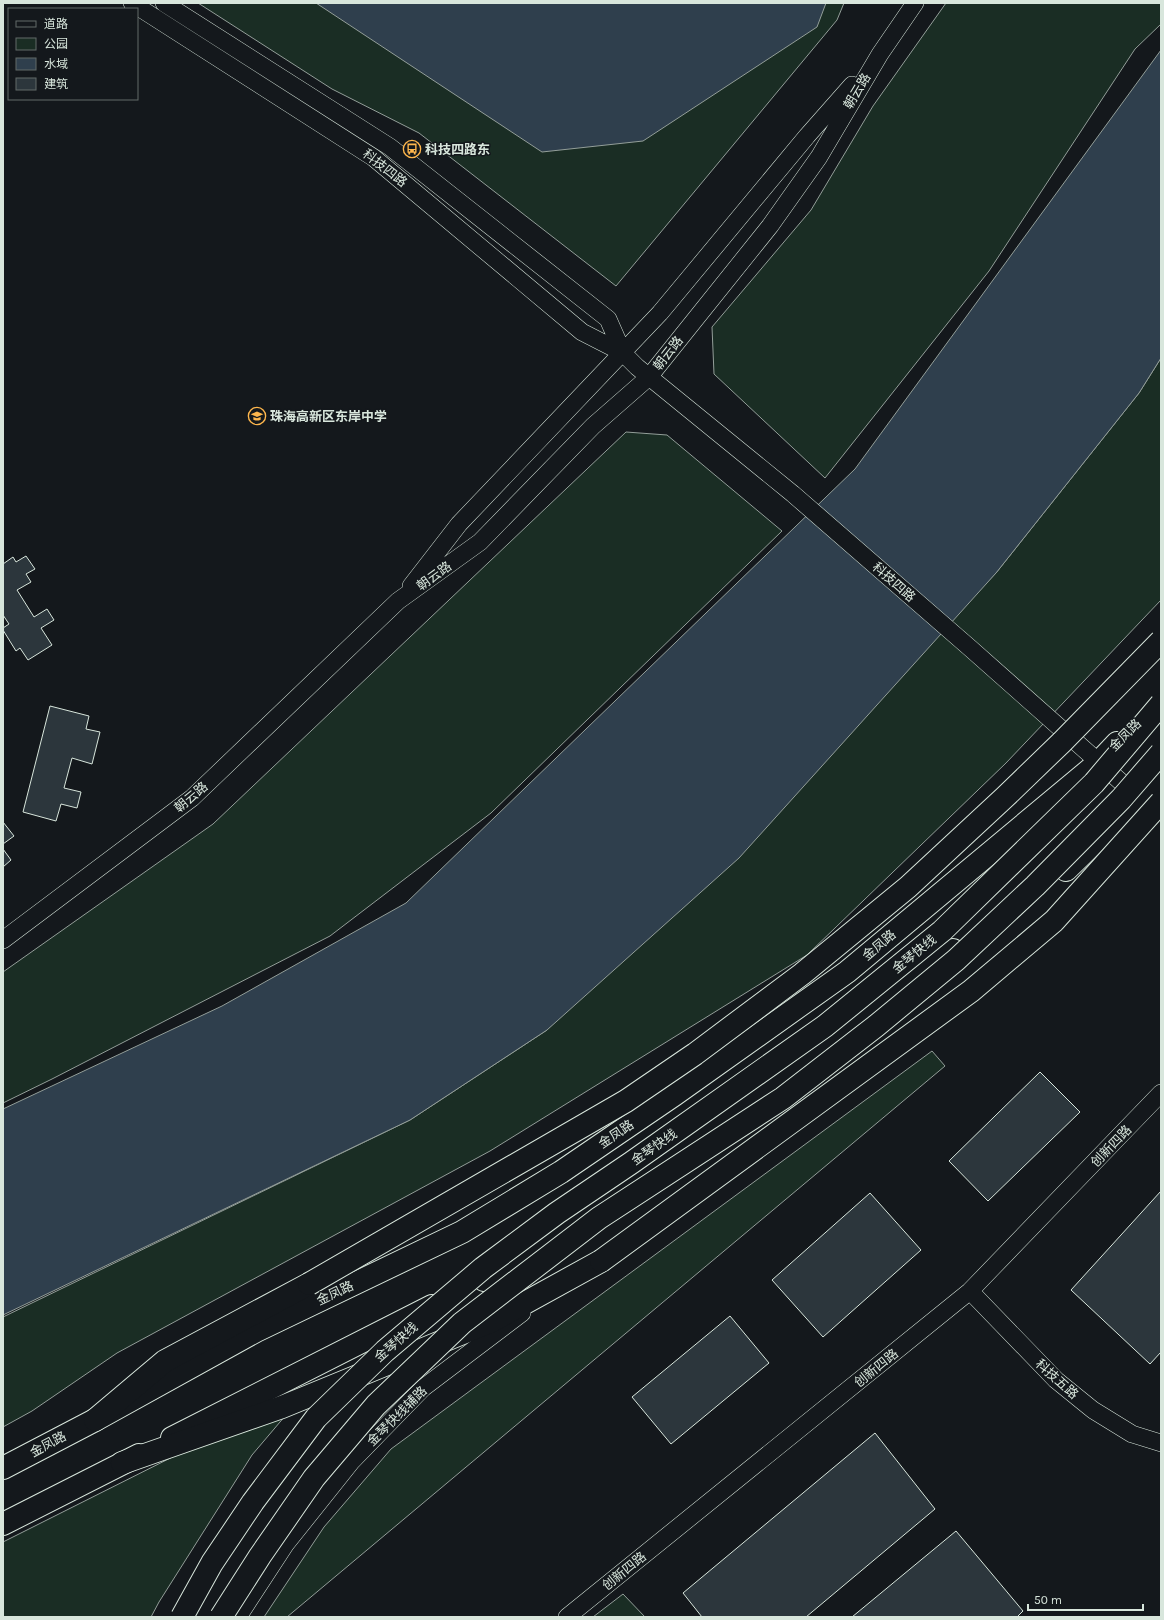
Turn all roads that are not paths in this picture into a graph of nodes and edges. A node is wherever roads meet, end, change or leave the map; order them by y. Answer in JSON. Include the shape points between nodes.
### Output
{"nodes":[{"id":1,"x":132,"y":3,"type":"edge"},
{"id":2,"x":164,"y":3,"type":"edge"},
{"id":3,"x":915,"y":3,"type":"edge"},
{"id":4,"x":880,"y":54,"type":"junction"},
{"id":5,"x":623,"y":353,"type":"junction"},
{"id":6,"x":649,"y":377,"type":"junction"},
{"id":7,"x":398,"y":601,"type":"junction"},
{"id":8,"x":1161,"y":641,"type":"edge"},
{"id":9,"x":1161,"y":698,"type":"edge"},
{"id":10,"x":1161,"y":704,"type":"edge"},
{"id":11,"x":1161,"y":753,"type":"edge"},
{"id":12,"x":1099,"y":762,"type":"junction"},
{"id":13,"x":1161,"y":774,"type":"edge"},
{"id":14,"x":1140,"y":798,"type":"junction"},
{"id":15,"x":1161,"y":802,"type":"edge"},
{"id":16,"x":1161,"y":817,"type":"edge"},
{"id":17,"x":3,"y":940,"type":"edge"},
{"id":18,"x":1161,"y":1093,"type":"edge"},
{"id":19,"x":601,"y":1261,"type":"junction"},
{"id":20,"x":970,"y":1292,"type":"junction"},
{"id":21,"x":95,"y":1420,"type":"junction"},
{"id":22,"x":1161,"y":1442,"type":"edge"},
{"id":23,"x":122,"y":1463,"type":"junction"},
{"id":24,"x":3,"y":1468,"type":"edge"},
{"id":25,"x":3,"y":1524,"type":"edge"},
{"id":26,"x":182,"y":1617,"type":"edge"},
{"id":27,"x":222,"y":1617,"type":"edge"},
{"id":28,"x":238,"y":1617,"type":"edge"},
{"id":29,"x":567,"y":1617,"type":"edge"}],
"edges":[{"from":1,"to":5,"type":"street","name":"科技四路","via":[[374,158],[582,332]]},
{"from":2,"to":5,"type":"street","name":"科技四路","via":[[390,147],[608,319]]},
{"from":3,"to":4,"type":"street","name":"朝云路"},
{"from":4,"to":5,"type":"street","name":"朝云路"},
{"from":4,"to":6,"type":"street","name":"朝云路","via":[[819,157],[770,226]]},
{"from":5,"to":6,"type":"street","name":"科技四路"},
{"from":5,"to":7,"type":"street","name":"朝云路","via":[[459,524]]},
{"from":6,"to":7,"type":"street","name":"朝云路","via":[[592,426],[480,542]]},
{"from":6,"to":12,"type":"street","name":"科技四路","via":[[793,494]]},
{"from":7,"to":17,"type":"street","name":"朝云路","via":[[192,798]]},
{"from":8,"to":21,"type":"main road","bridge":true,"via":[[1062,742],[908,887],[802,974],[695,1054],[626,1101],[309,1284],[165,1361]]},
{"from":9,"to":12,"type":"main road","name":"金凤路"},
{"from":10,"to":26,"type":"main road","name":"金琴快线","bridge":true,"via":[[1094,783],[942,931],[818,1030],[483,1268],[385,1351],[316,1418],[253,1502],[212,1563]]},
{"from":11,"to":27,"type":"main road","bridge":true,"via":[[1121,799],[1035,886],[956,960],[876,1026],[783,1098],[599,1218],[462,1323],[376,1405],[314,1478]]},
{"from":12,"to":14,"type":"street","name":"科技四路"},
{"from":12,"to":21,"type":"main road","name":"金凤路","via":[[847,972],[561,1172],[462,1232],[256,1331]]},
{"from":13,"to":14,"type":"main road"},
{"from":14,"to":16,"type":"street","name":"科技四路"},
{"from":14,"to":23,"type":"main road","via":[[1066,870],[734,1108],[483,1280]]},
{"from":15,"to":19,"type":"main road","bridge":true,"via":[[1054,921],[971,991]]},
{"from":18,"to":20,"type":"street","name":"创新四路"},
{"from":19,"to":23,"type":"main road","via":[[492,1321],[282,1407]]},
{"from":19,"to":28,"type":"street","name":"金琴快线辅路","via":[[528,1308],[423,1388],[352,1461],[285,1546]]},
{"from":20,"to":22,"type":"street","name":"科技五路","via":[[1056,1380],[1094,1410],[1132,1434]]},
{"from":20,"to":29,"type":"street","name":"创新四路"},
{"from":21,"to":24,"type":"main road","name":"金凤路"},
{"from":23,"to":25,"type":"main road"}]}
